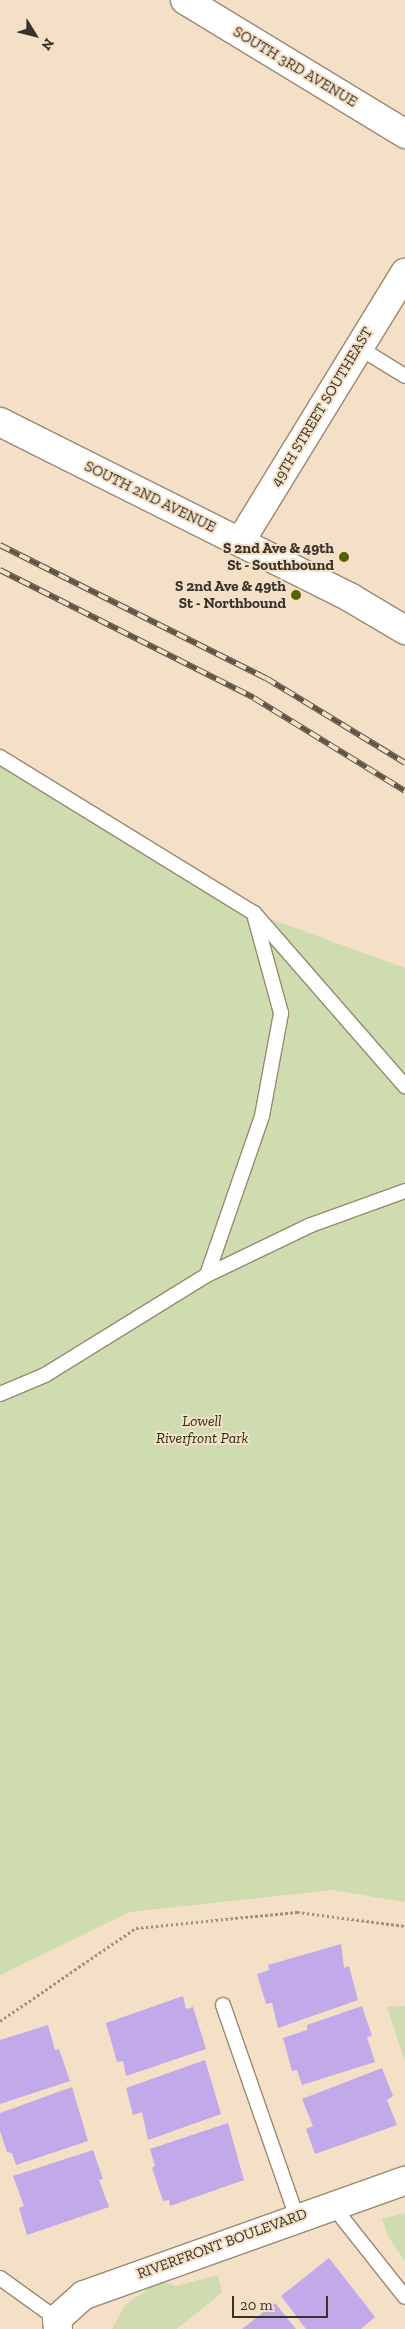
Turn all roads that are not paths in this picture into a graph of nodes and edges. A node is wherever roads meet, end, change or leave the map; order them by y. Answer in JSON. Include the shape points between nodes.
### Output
{"nodes":[{"id":1,"x":185,"y":0,"type":"edge"},
{"id":2,"x":405,"y":134,"type":"edge"},
{"id":3,"x":405,"y":273,"type":"edge"},
{"id":4,"x":358,"y":347,"type":"junction"},
{"id":5,"x":405,"y":376,"type":"edge"},
{"id":6,"x":0,"y":422,"type":"edge"},
{"id":7,"x":240,"y":542,"type":"junction"},
{"id":8,"x":405,"y":630,"type":"edge"},
{"id":9,"x":0,"y":756,"type":"edge"},
{"id":10,"x":254,"y":913,"type":"junction"},
{"id":11,"x":405,"y":1086,"type":"edge"},
{"id":12,"x":405,"y":1191,"type":"edge"},
{"id":13,"x":206,"y":1276,"type":"junction"},
{"id":14,"x":0,"y":1394,"type":"edge"},
{"id":15,"x":223,"y":2005,"type":"dead end"},
{"id":16,"x":405,"y":2181,"type":"edge"},
{"id":17,"x":332,"y":2205,"type":"junction"},
{"id":18,"x":297,"y":2218,"type":"junction"},
{"id":19,"x":0,"y":2278,"type":"edge"},
{"id":20,"x":405,"y":2297,"type":"edge"},
{"id":21,"x":58,"y":2324,"type":"edge"}],
"edges":[{"from":1,"to":2,"type":"street","name":"SOUTH 3RD AVENUE"},
{"from":3,"to":4,"type":"street","name":"49TH STREET SOUTHEAST"},
{"from":4,"to":5,"type":"lane"},
{"from":4,"to":7,"type":"street","name":"49TH STREET SOUTHEAST"},
{"from":6,"to":7,"type":"street","name":"SOUTH 2ND AVENUE"},
{"from":7,"to":8,"type":"street","name":"SOUTH 2ND AVENUE","via":[[351,598]]},
{"from":9,"to":10,"type":"lane"},
{"from":10,"to":11,"type":"lane"},
{"from":10,"to":13,"type":"lane","via":[[280,1013],[262,1116]]},
{"from":12,"to":13,"type":"lane","via":[[311,1226]]},
{"from":13,"to":14,"type":"lane","via":[[45,1375]]},
{"from":15,"to":18,"type":"lane"},
{"from":16,"to":17,"type":"street","name":"RIVERFRONT BOULEVARD"},
{"from":17,"to":18,"type":"street","name":"RIVERFRONT BOULEVARD"},
{"from":17,"to":20,"type":"lane"},
{"from":18,"to":21,"type":"street","name":"RIVERFRONT BOULEVARD","via":[[84,2295]]},
{"from":19,"to":21,"type":"lane"}]}
